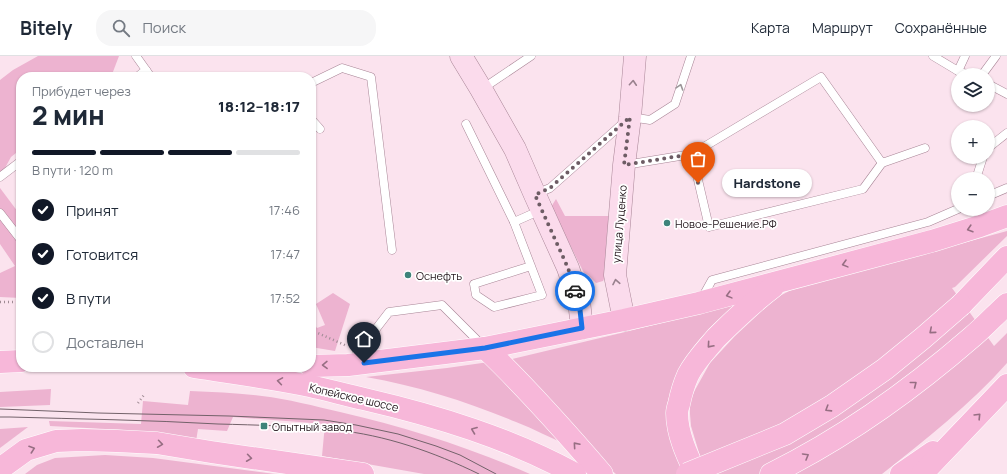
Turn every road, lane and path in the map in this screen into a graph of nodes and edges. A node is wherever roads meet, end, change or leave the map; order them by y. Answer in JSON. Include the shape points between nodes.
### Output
{"nodes":[{"id":1,"x":136,"y":56,"type":"edge"},
{"id":2,"x":461,"y":56,"type":"edge"},
{"id":3,"x":531,"y":56,"type":"edge"},
{"id":4,"x":635,"y":56,"type":"edge"},
{"id":5,"x":691,"y":56,"type":"edge"},
{"id":6,"x":933,"y":56,"type":"edge"},
{"id":7,"x":965,"y":56,"type":"edge"},
{"id":8,"x":996,"y":56,"type":"edge"},
{"id":9,"x":953,"y":68,"type":"edge"},
{"id":10,"x":959,"y":68,"type":"edge"},
{"id":11,"x":987,"y":68,"type":"edge"},
{"id":12,"x":147,"y":72,"type":"edge"},
{"id":13,"x":316,"y":81,"type":"edge"},
{"id":14,"x":995,"y":88,"type":"edge"},
{"id":15,"x":481,"y":89,"type":"junction"},
{"id":16,"x":1007,"y":94,"type":"edge"},
{"id":17,"x":630,"y":117,"type":"junction"},
{"id":18,"x":466,"y":124,"type":"dead end"},
{"id":19,"x":316,"y":125,"type":"edge"},
{"id":20,"x":320,"y":129,"type":"dead end"},
{"id":21,"x":1007,"y":133,"type":"edge"},
{"id":22,"x":995,"y":142,"type":"edge"},
{"id":23,"x":925,"y":148,"type":"dead end"},
{"id":24,"x":692,"y":154,"type":"junction"},
{"id":25,"x":882,"y":163,"type":"junction"},
{"id":26,"x":16,"y":165,"type":"edge"},
{"id":27,"x":624,"y":165,"type":"junction"},
{"id":28,"x":0,"y":177,"type":"edge"},
{"id":29,"x":1007,"y":188,"type":"edge"},
{"id":30,"x":995,"y":193,"type":"edge"},
{"id":31,"x":538,"y":202,"type":"junction"},
{"id":32,"x":0,"y":213,"type":"edge"},
{"id":33,"x":951,"y":214,"type":"edge"},
{"id":34,"x":1007,"y":216,"type":"edge"},
{"id":35,"x":514,"y":222,"type":"junction"},
{"id":36,"x":930,"y":231,"type":"junction"},
{"id":37,"x":16,"y":234,"type":"edge"},
{"id":38,"x":392,"y":250,"type":"dead end"},
{"id":39,"x":1007,"y":257,"type":"edge"},
{"id":40,"x":531,"y":266,"type":"junction"},
{"id":41,"x":780,"y":282,"type":"junction"},
{"id":42,"x":0,"y":302,"type":"edge"},
{"id":43,"x":16,"y":302,"type":"edge"},
{"id":44,"x":699,"y":303,"type":"junction"},
{"id":45,"x":1006,"y":304,"type":"edge"},
{"id":46,"x":624,"y":320,"type":"junction"},
{"id":47,"x":582,"y":328,"type":"junction"},
{"id":48,"x":316,"y":333,"type":"edge"},
{"id":49,"x":485,"y":348,"type":"junction"},
{"id":50,"x":354,"y":358,"type":"junction"},
{"id":51,"x":16,"y":361,"type":"edge"},
{"id":52,"x":0,"y":362,"type":"edge"},
{"id":53,"x":316,"y":365,"type":"edge"},
{"id":54,"x":225,"y":372,"type":"edge"},
{"id":55,"x":1007,"y":385,"type":"edge"},
{"id":56,"x":144,"y":395,"type":"dead end"},
{"id":57,"x":138,"y":403,"type":"dead end"},
{"id":58,"x":962,"y":432,"type":"junction"},
{"id":59,"x":0,"y":471,"type":"edge"},
{"id":60,"x":363,"y":474,"type":"edge"},
{"id":61,"x":575,"y":474,"type":"edge"},
{"id":62,"x":602,"y":474,"type":"edge"},
{"id":63,"x":686,"y":474,"type":"edge"},
{"id":64,"x":696,"y":474,"type":"edge"},
{"id":65,"x":771,"y":474,"type":"edge"},
{"id":66,"x":900,"y":474,"type":"edge"},
{"id":67,"x":922,"y":474,"type":"edge"}],
"edges":[{"from":1,"to":12,"type":"lane"},
{"from":2,"to":15,"type":"street"},
{"from":3,"to":15,"type":"lane"},
{"from":17,"to":4,"type":"street","name":"улица Луценко","one_way":true},
{"from":17,"to":5,"type":"lane","one_way":true,"via":[[650,120],[675,104]]},
{"from":6,"to":9,"type":"lane"},
{"from":7,"to":10,"type":"lane"},
{"from":8,"to":11,"type":"lane"},
{"from":13,"to":38,"type":"lane","via":[[342,68],[370,77]]},
{"from":14,"to":16,"type":"lane"},
{"from":15,"to":31,"type":"street","via":[[515,149]]},
{"from":17,"to":27,"type":"street","name":"улица Луценко"},
{"from":17,"to":31,"type":"lane","via":[[550,188]]},
{"from":18,"to":35,"type":"lane"},
{"from":19,"to":20,"type":"lane"},
{"from":21,"to":22,"type":"lane"},
{"from":23,"to":25,"type":"lane"},
{"from":24,"to":25,"type":"lane","via":[[821,77]]},
{"from":24,"to":25,"type":"lane","via":[[709,227],[863,189]]},
{"from":24,"to":27,"type":"lane"},
{"from":26,"to":28,"type":"lane"},
{"from":46,"to":27,"type":"street","name":"улица Луценко","one_way":true,"via":[[615,275]]},
{"from":29,"to":30,"type":"lane"},
{"from":31,"to":35,"type":"lane"},
{"from":31,"to":47,"type":"street","via":[[568,268],[579,301]]},
{"from":32,"to":37,"type":"lane"},
{"from":33,"to":36,"type":"lane"},
{"from":34,"to":36,"type":"main road","one_way":true,"via":[[980,226]]},
{"from":35,"to":40,"type":"lane"},
{"from":36,"to":41,"type":"main road","one_way":true},
{"from":36,"to":44,"type":"lane","via":[[712,280]]},
{"from":39,"to":63,"type":"main road","one_way":true,"bridge":true,"via":[[961,305],[923,338],[885,369],[832,406],[785,434]]},
{"from":40,"to":40,"type":"lane","via":[[542,296],[494,307],[476,295],[474,284]]},
{"from":41,"to":44,"type":"main road","one_way":true},
{"from":41,"to":64,"type":"main road","one_way":true,"via":[[731,322],[698,359],[688,375],[677,413],[684,448]]},
{"from":42,"to":43,"type":"path"},
{"from":44,"to":46,"type":"main road"},
{"from":65,"to":45,"type":"main road","one_way":true,"via":[[850,429],[908,389],[973,336]]},
{"from":46,"to":47,"type":"main road"},
{"from":47,"to":49,"type":"main road"},
{"from":48,"to":50,"type":"path"},
{"from":49,"to":50,"type":"main road"},
{"from":49,"to":50,"type":"lane","via":[[442,305],[389,312]]},
{"from":62,"to":49,"type":"main road","one_way":true},
{"from":50,"to":53,"type":"main road","one_way":true},
{"from":51,"to":52,"type":"main road"},
{"from":61,"to":54,"type":"main road","name":"Копейское шоссе","one_way":true,"via":[[511,443],[468,427],[310,386]]},
{"from":58,"to":55,"type":"main road","one_way":true},
{"from":56,"to":57,"type":"path"},
{"from":58,"to":66,"type":"main road"},
{"from":58,"to":67,"type":"main road"},
{"from":59,"to":60,"type":"main road","one_way":true,"via":[[26,450],[56,441],[96,440],[157,443]]}]}
